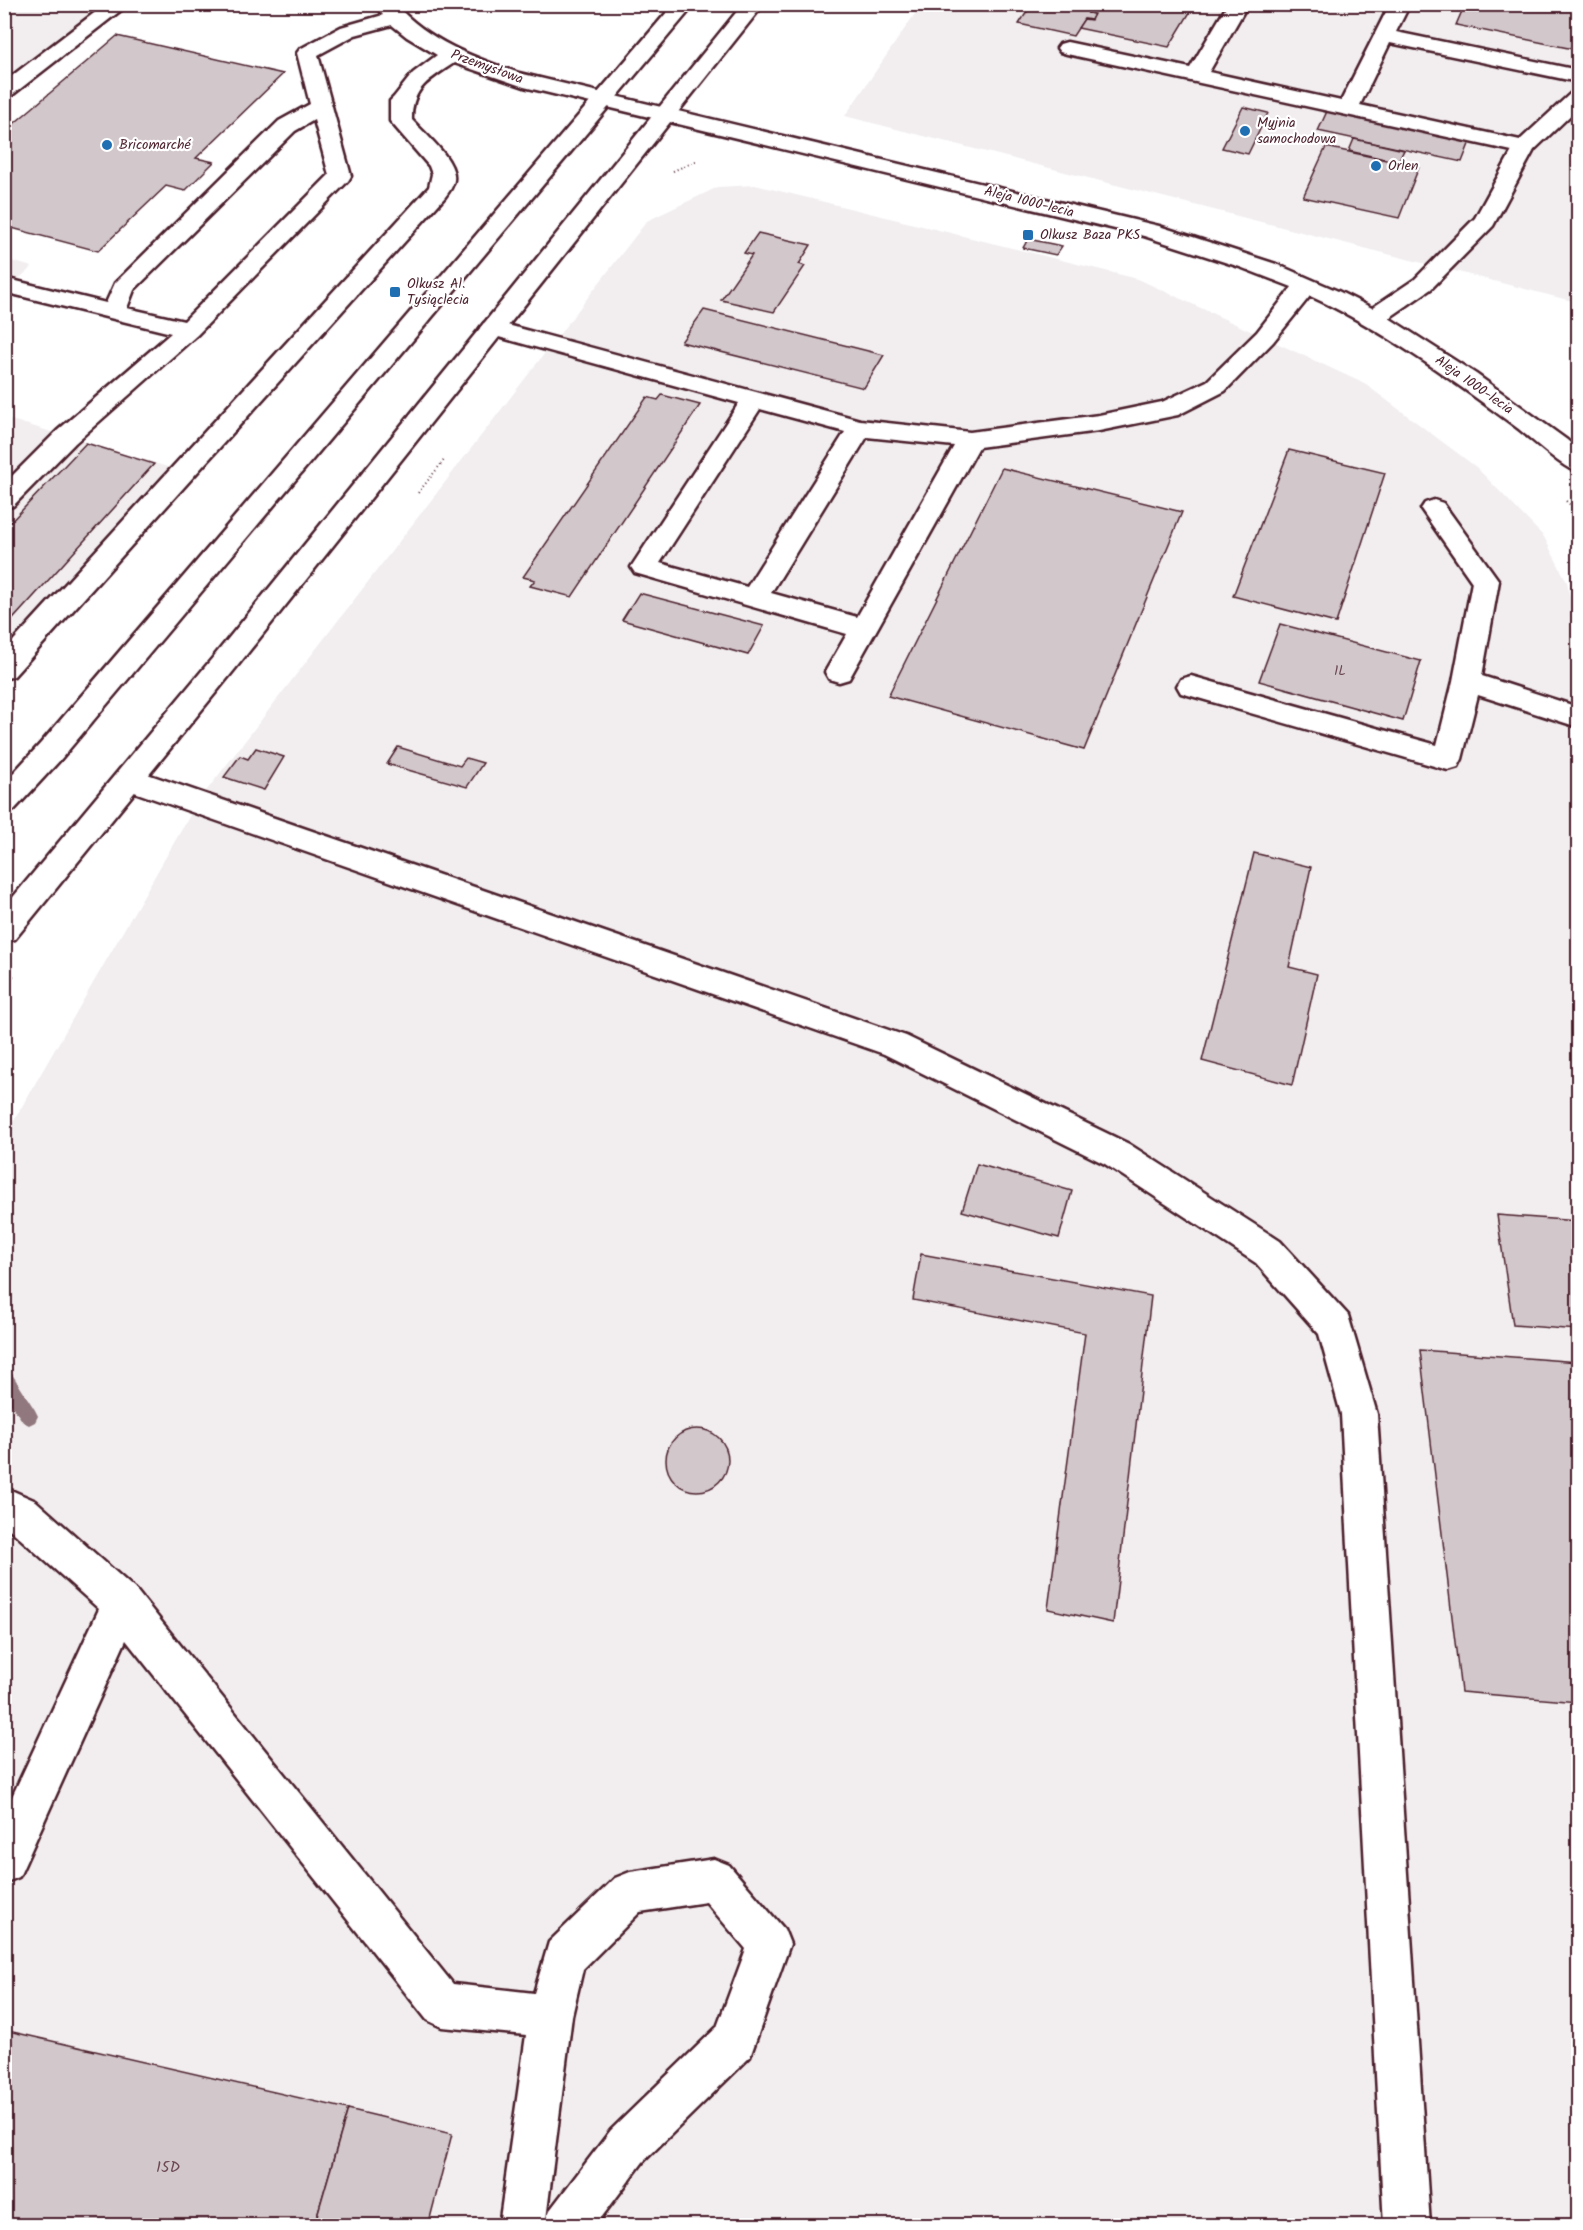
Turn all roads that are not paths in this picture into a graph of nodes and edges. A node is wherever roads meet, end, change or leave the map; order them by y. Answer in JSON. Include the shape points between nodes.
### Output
{"nodes":[{"id":1,"x":119,"y":4,"type":"edge"},
{"id":2,"x":685,"y":4,"type":"edge"},
{"id":3,"x":754,"y":4,"type":"edge"},
{"id":4,"x":1238,"y":4,"type":"edge"},
{"id":5,"x":1400,"y":4,"type":"edge"},
{"id":6,"x":389,"y":11,"type":"edge"},
{"id":7,"x":1384,"y":36,"type":"junction"},
{"id":8,"x":1067,"y":48,"type":"dead end"},
{"id":9,"x":450,"y":56,"type":"junction"},
{"id":10,"x":1197,"y":75,"type":"junction"},
{"id":11,"x":1578,"y":76,"type":"edge"},
{"id":12,"x":4,"y":92,"type":"edge"},
{"id":13,"x":1578,"y":97,"type":"edge"},
{"id":14,"x":604,"y":100,"type":"junction"},
{"id":15,"x":321,"y":107,"type":"junction"},
{"id":16,"x":1348,"y":108,"type":"junction"},
{"id":17,"x":665,"y":114,"type":"junction"},
{"id":18,"x":1525,"y":147,"type":"junction"},
{"id":19,"x":4,"y":285,"type":"edge"},
{"id":20,"x":1306,"y":285,"type":"junction"},
{"id":21,"x":114,"y":312,"type":"junction"},
{"id":22,"x":1372,"y":319,"type":"junction"},
{"id":23,"x":492,"y":328,"type":"junction"},
{"id":24,"x":189,"y":330,"type":"junction"},
{"id":25,"x":754,"y":399,"type":"junction"},
{"id":26,"x":860,"y":428,"type":"junction"},
{"id":27,"x":970,"y":440,"type":"junction"},
{"id":28,"x":1577,"y":462,"type":"edge"},
{"id":29,"x":4,"y":500,"type":"edge"},
{"id":30,"x":1434,"y":509,"type":"dead end"},
{"id":31,"x":754,"y":598,"type":"junction"},
{"id":32,"x":864,"y":629,"type":"junction"},
{"id":33,"x":4,"y":669,"type":"edge"},
{"id":34,"x":840,"y":672,"type":"dead end"},
{"id":35,"x":1467,"y":681,"type":"junction"},
{"id":36,"x":1191,"y":686,"type":"dead end"},
{"id":37,"x":1578,"y":717,"type":"edge"},
{"id":38,"x":130,"y":778,"type":"junction"},
{"id":39,"x":4,"y":802,"type":"edge"},
{"id":40,"x":4,"y":930,"type":"edge"},
{"id":41,"x":4,"y":1505,"type":"edge"},
{"id":42,"x":122,"y":1604,"type":"junction"},
{"id":43,"x":4,"y":1862,"type":"edge"},
{"id":44,"x":550,"y":2016,"type":"junction"},
{"id":45,"x":522,"y":2226,"type":"edge"},
{"id":46,"x":566,"y":2226,"type":"edge"},
{"id":47,"x":1407,"y":2226,"type":"edge"}],
"edges":[{"from":1,"to":12,"type":"main road"},
{"from":2,"to":14,"type":"main road"},
{"from":3,"to":17,"type":"main road"},
{"from":4,"to":10,"type":"main road"},
{"from":5,"to":7,"type":"main road"},
{"from":6,"to":9,"type":"main road","name":"Przemysłowa"},
{"from":6,"to":15,"type":"main road","via":[[308,53]]},
{"from":7,"to":11,"type":"main road"},
{"from":7,"to":16,"type":"main road"},
{"from":8,"to":10,"type":"main road"},
{"from":9,"to":14,"type":"main road","name":"Przemysłowa","via":[[531,83]]},
{"from":9,"to":33,"type":"main road","via":[[420,77],[400,101],[401,121],[435,157],[443,172],[443,183],[430,201]]},
{"from":10,"to":16,"type":"main road"},
{"from":13,"to":18,"type":"main road"},
{"from":14,"to":17,"type":"main road","name":"Aleja 1000-lecia"},
{"from":14,"to":39,"type":"main road"},
{"from":15,"to":21,"type":"main road","via":[[287,126],[172,239],[123,288]]},
{"from":15,"to":24,"type":"main road","via":[[340,176]]},
{"from":16,"to":18,"type":"main road"},
{"from":17,"to":20,"type":"main road","name":"Aleja 1000-lecia","via":[[1151,231],[1229,254]]},
{"from":17,"to":23,"type":"main road"},
{"from":18,"to":22,"type":"main road","via":[[1485,221],[1423,284]]},
{"from":19,"to":21,"type":"main road"},
{"from":20,"to":22,"type":"main road","name":"Aleja 1000-lecia"},
{"from":20,"to":27,"type":"main road","via":[[1265,337],[1216,386],[1169,409],[1099,423]]},
{"from":21,"to":24,"type":"main road"},
{"from":22,"to":28,"type":"main road","name":"Aleja 1000-lecia","via":[[1437,358]]},
{"from":23,"to":25,"type":"main road"},
{"from":23,"to":38,"type":"main road"},
{"from":24,"to":29,"type":"main road","via":[[66,437]]},
{"from":25,"to":26,"type":"main road"},
{"from":25,"to":31,"type":"main road","via":[[644,567]]},
{"from":26,"to":27,"type":"main road"},
{"from":26,"to":31,"type":"main road"},
{"from":27,"to":32,"type":"main road"},
{"from":30,"to":35,"type":"main road","via":[[1486,581]]},
{"from":31,"to":32,"type":"main road"},
{"from":32,"to":34,"type":"main road"},
{"from":35,"to":36,"type":"main road","via":[[1448,759]]},
{"from":35,"to":37,"type":"main road"},
{"from":38,"to":40,"type":"main road"},
{"from":38,"to":47,"type":"main road","via":[[895,1045],[1117,1154],[1268,1252],[1335,1326],[1359,1414]]},
{"from":41,"to":42,"type":"main road","via":[[23,1514]]},
{"from":42,"to":43,"type":"main road"},
{"from":42,"to":44,"type":"main road","via":[[442,2006]]},
{"from":44,"to":45,"type":"main road"},
{"from":44,"to":46,"type":"main road","via":[[564,1957],[630,1893],[714,1880],[770,1944],[734,2041],[627,2146]]}]}
